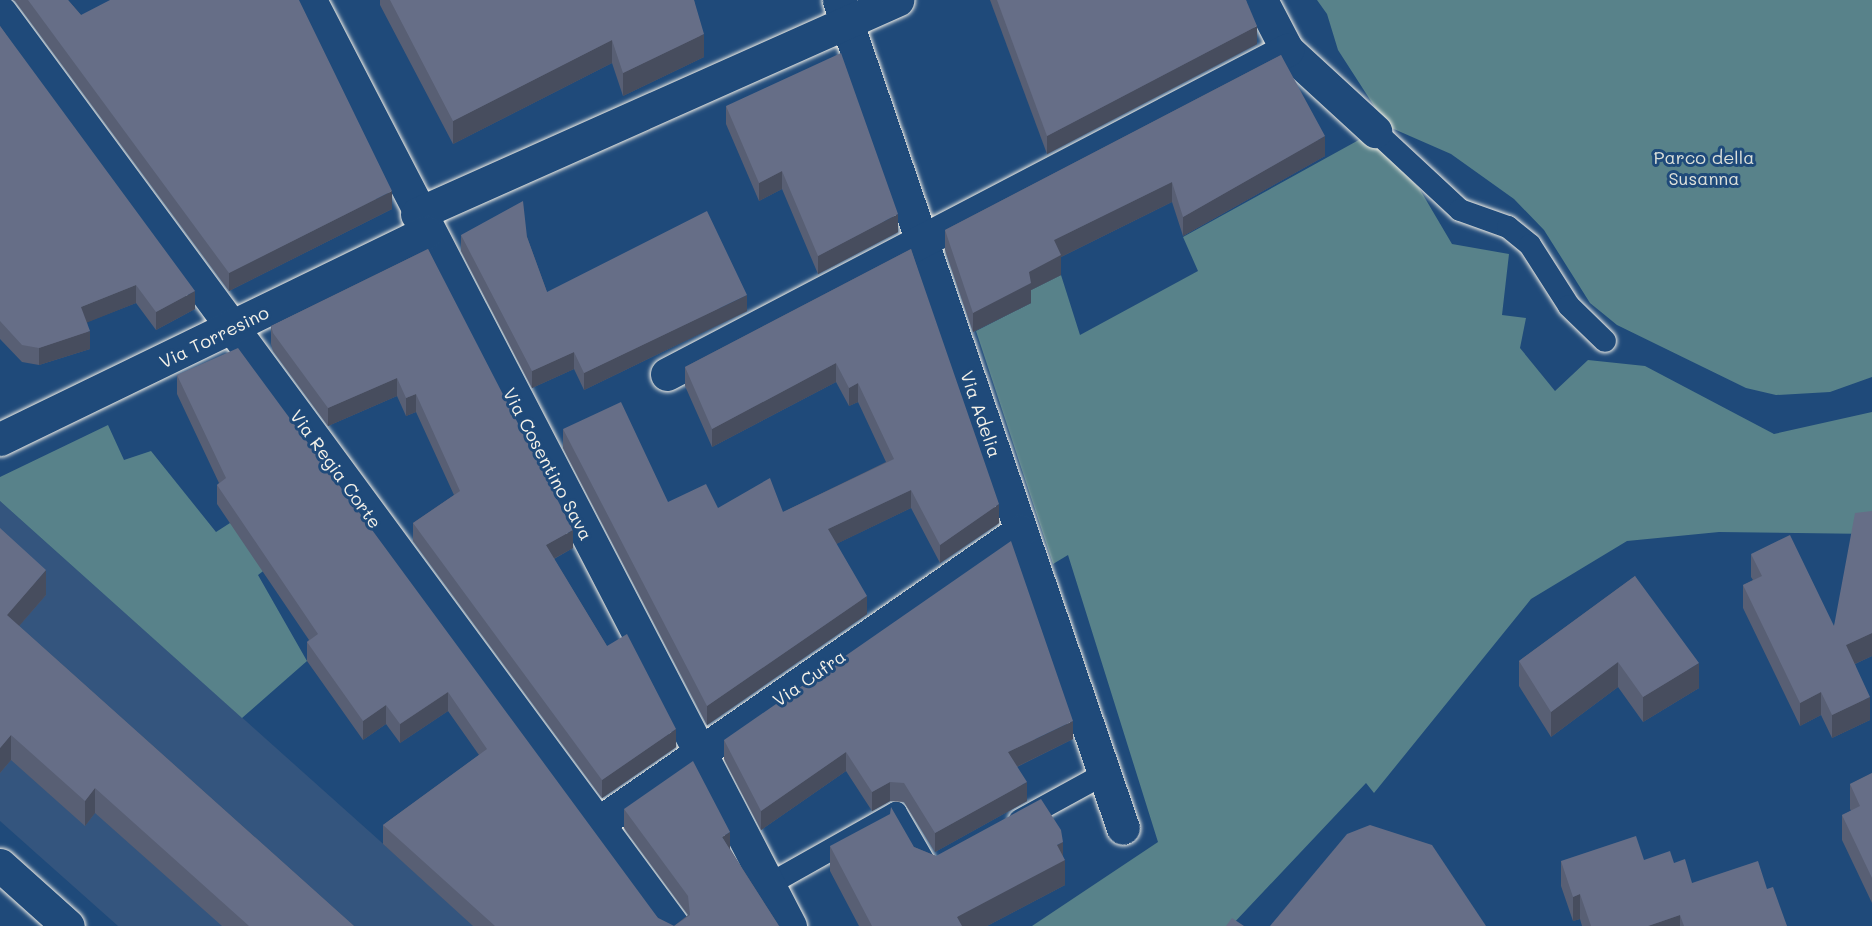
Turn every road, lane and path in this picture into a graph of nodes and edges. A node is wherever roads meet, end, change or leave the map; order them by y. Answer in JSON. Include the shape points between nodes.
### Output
{"nodes":[{"id":1,"x":310,"y":0,"type":"edge"},
{"id":2,"x":897,"y":0,"type":"edge"},
{"id":3,"x":1261,"y":0,"type":"edge"},
{"id":4,"x":0,"y":12,"type":"edge"},
{"id":5,"x":843,"y":12,"type":"edge"},
{"id":6,"x":1287,"y":50,"type":"junction"},
{"id":7,"x":1375,"y":131,"type":"joint"},
{"id":8,"x":422,"y":223,"type":"junction"},
{"id":9,"x":921,"y":238,"type":"junction"},
{"id":10,"x":232,"y":329,"type":"junction"},
{"id":11,"x":1605,"y":341,"type":"dead end"},
{"id":12,"x":667,"y":374,"type":"dead end"},
{"id":13,"x":0,"y":439,"type":"edge"},
{"id":14,"x":1020,"y":531,"type":"junction"},
{"id":15,"x":699,"y":754,"type":"junction"},
{"id":16,"x":1104,"y":774,"type":"junction"},
{"id":17,"x":597,"y":824,"type":"junction"},
{"id":18,"x":1123,"y":828,"type":"dead end"},
{"id":19,"x":996,"y":833,"type":"edge"},
{"id":20,"x":945,"y":862,"type":"edge"},
{"id":21,"x":0,"y":865,"type":"edge"},
{"id":22,"x":768,"y":885,"type":"junction"},
{"id":23,"x":68,"y":926,"type":"edge"},
{"id":24,"x":673,"y":926,"type":"edge"},
{"id":25,"x":790,"y":926,"type":"edge"}],
"edges":[{"from":1,"to":8,"type":"street","name":"Via Cosentino Sava"},
{"from":2,"to":5,"type":"street","name":"Via Torresino"},
{"from":3,"to":6,"type":"street"},
{"from":4,"to":10,"type":"street","name":"Via Regia Corte"},
{"from":5,"to":8,"type":"street","name":"Via Torresino"},
{"from":5,"to":9,"type":"street","name":"Via Adelia"},
{"from":6,"to":7,"type":"street"},
{"from":6,"to":9,"type":"street"},
{"from":7,"to":11,"type":"lane","via":[[1460,210],[1508,227],[1530,244],[1569,306]]},
{"from":8,"to":10,"type":"street","name":"Via Torresino"},
{"from":8,"to":15,"type":"street","name":"Via Cosentino Sava"},
{"from":9,"to":12,"type":"street"},
{"from":9,"to":14,"type":"street","name":"Via Adelia"},
{"from":10,"to":13,"type":"street","name":"Via Torresino"},
{"from":10,"to":17,"type":"street","name":"Via Regia Corte"},
{"from":14,"to":15,"type":"street","name":"Via Cufra"},
{"from":14,"to":16,"type":"street","name":"Via Adelia"},
{"from":15,"to":17,"type":"street","name":"Via Cufra"},
{"from":15,"to":22,"type":"street","name":"Via Cosentino Sava"},
{"from":16,"to":18,"type":"street","name":"Via Adelia"},
{"from":16,"to":19,"type":"lane"},
{"from":17,"to":24,"type":"street","name":"Via Regia Corte"},
{"from":20,"to":22,"type":"lane","via":[[935,867],[921,860],[896,813]]},
{"from":21,"to":23,"type":"street"},
{"from":22,"to":25,"type":"street","name":"Via Cosentino Sava"}]}
